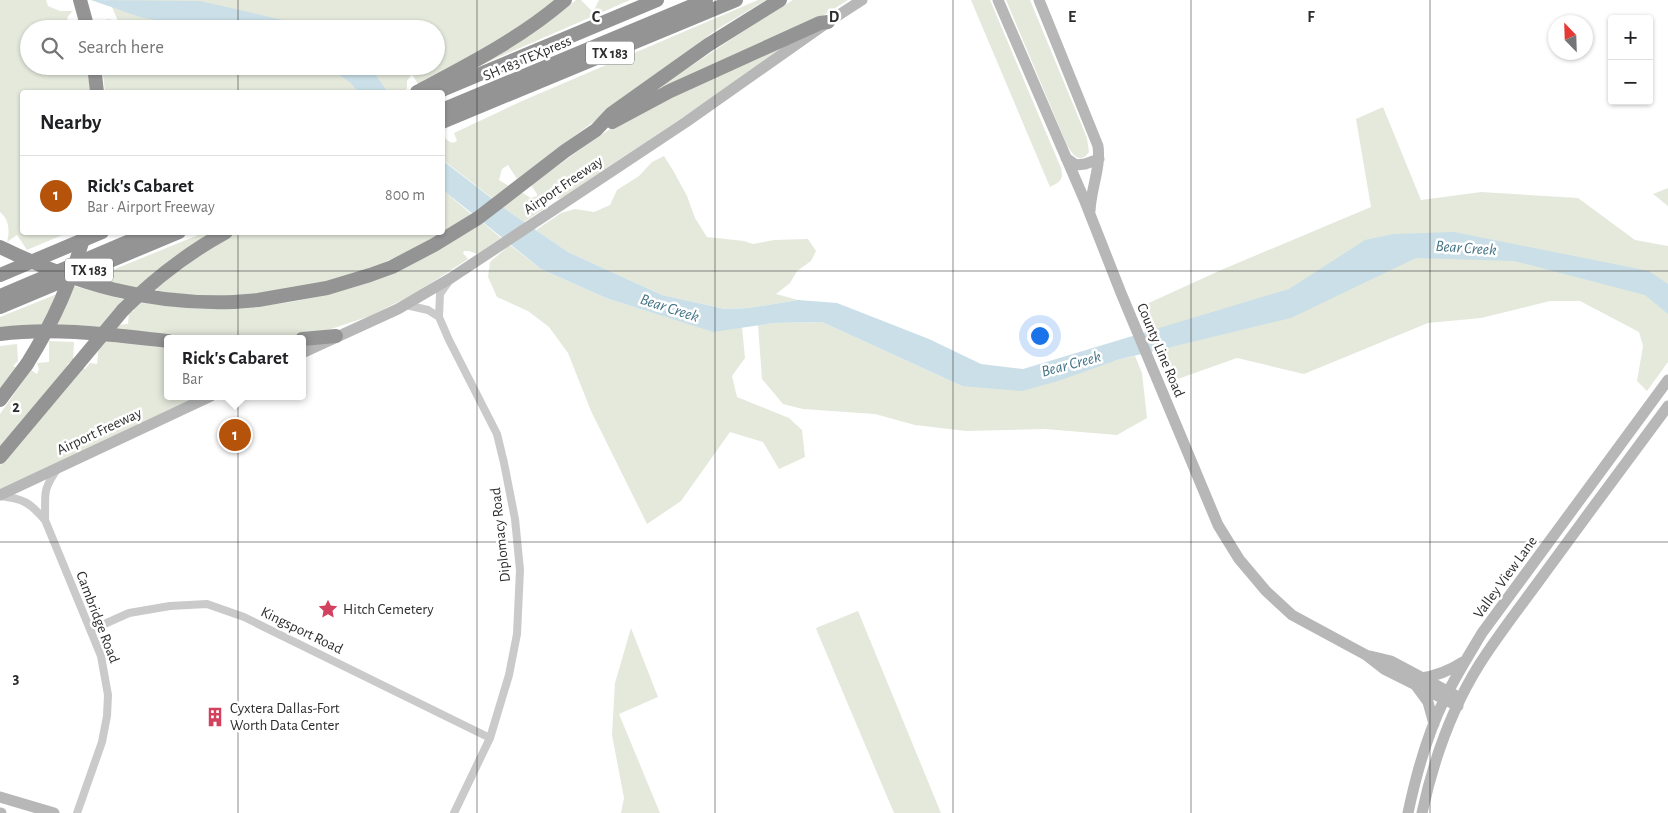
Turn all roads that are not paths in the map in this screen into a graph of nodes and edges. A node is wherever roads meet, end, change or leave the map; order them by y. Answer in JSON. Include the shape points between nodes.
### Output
{"nodes":[{"id":1,"x":80,"y":0,"type":"edge"},
{"id":2,"x":566,"y":0,"type":"edge"},
{"id":3,"x":657,"y":0,"type":"edge"},
{"id":4,"x":688,"y":0,"type":"edge"},
{"id":5,"x":706,"y":0,"type":"edge"},
{"id":6,"x":736,"y":0,"type":"edge"},
{"id":7,"x":780,"y":0,"type":"edge"},
{"id":8,"x":862,"y":0,"type":"edge"},
{"id":9,"x":998,"y":0,"type":"edge"},
{"id":10,"x":1039,"y":0,"type":"edge"},
{"id":11,"x":86,"y":20,"type":"edge"},
{"id":12,"x":828,"y":22,"type":"junction"},
{"id":13,"x":95,"y":75,"type":"edge"},
{"id":14,"x":97,"y":90,"type":"edge"},
{"id":15,"x":421,"y":90,"type":"edge"},
{"id":16,"x":442,"y":90,"type":"edge"},
{"id":17,"x":445,"y":101,"type":"edge"},
{"id":18,"x":445,"y":109,"type":"edge"},
{"id":19,"x":445,"y":125,"type":"edge"},
{"id":20,"x":596,"y":130,"type":"junction"},
{"id":21,"x":1066,"y":158,"type":"junction"},
{"id":22,"x":1099,"y":159,"type":"junction"},
{"id":23,"x":1076,"y":180,"type":"junction"},
{"id":24,"x":1090,"y":215,"type":"junction"},
{"id":25,"x":84,"y":235,"type":"edge"},
{"id":26,"x":95,"y":235,"type":"edge"},
{"id":27,"x":124,"y":235,"type":"edge"},
{"id":28,"x":144,"y":235,"type":"edge"},
{"id":29,"x":172,"y":235,"type":"edge"},
{"id":30,"x":221,"y":235,"type":"edge"},
{"id":31,"x":0,"y":247,"type":"edge"},
{"id":32,"x":0,"y":275,"type":"edge"},
{"id":33,"x":451,"y":278,"type":"junction"},
{"id":34,"x":0,"y":287,"type":"edge"},
{"id":35,"x":0,"y":296,"type":"edge"},
{"id":36,"x":405,"y":305,"type":"junction"},
{"id":37,"x":0,"y":308,"type":"edge"},
{"id":38,"x":439,"y":317,"type":"junction"},
{"id":39,"x":0,"y":334,"type":"edge"},
{"id":40,"x":336,"y":336,"type":"junction"},
{"id":41,"x":306,"y":340,"type":"edge"},
{"id":42,"x":164,"y":341,"type":"edge"},
{"id":43,"x":306,"y":351,"type":"edge"},
{"id":44,"x":1668,"y":380,"type":"edge"},
{"id":45,"x":0,"y":400,"type":"edge"},
{"id":46,"x":202,"y":400,"type":"edge"},
{"id":47,"x":1668,"y":406,"type":"edge"},
{"id":48,"x":0,"y":457,"type":"edge"},
{"id":49,"x":59,"y":466,"type":"junction"},
{"id":50,"x":0,"y":496,"type":"edge"},
{"id":51,"x":45,"y":520,"type":"junction"},
{"id":52,"x":1559,"y":530,"type":"junction"},
{"id":53,"x":1571,"y":537,"type":"junction"},
{"id":54,"x":91,"y":630,"type":"junction"},
{"id":55,"x":1466,"y":660,"type":"junction"},
{"id":56,"x":1418,"y":681,"type":"junction"},
{"id":57,"x":1446,"y":696,"type":"junction"},
{"id":58,"x":1460,"y":702,"type":"junction"},
{"id":59,"x":1434,"y":724,"type":"junction"},
{"id":60,"x":490,"y":738,"type":"junction"},
{"id":61,"x":0,"y":797,"type":"edge"},
{"id":62,"x":1408,"y":811,"type":"edge"},
{"id":63,"x":54,"y":813,"type":"edge"},
{"id":64,"x":76,"y":813,"type":"edge"},
{"id":65,"x":454,"y":813,"type":"edge"},
{"id":66,"x":1422,"y":813,"type":"edge"}],
"edges":[{"from":1,"to":11,"type":"highway"},
{"from":2,"to":15,"type":"highway","via":[[506,42]]},
{"from":3,"to":16,"type":"highway","number":"TX 183"},
{"from":4,"to":17,"type":"highway","name":"SH 183 TEXpress"},
{"from":5,"to":18,"type":"highway","name":"SH 183 TEXpress"},
{"from":6,"to":19,"type":"highway","number":"TX 183","via":[[483,105]]},
{"from":7,"to":20,"type":"highway","via":[[708,45],[610,114]]},
{"from":8,"to":12,"type":"main road","name":"Airport Freeway"},
{"from":9,"to":21,"type":"main road","name":"County Line Road"},
{"from":10,"to":22,"type":"main road","via":[[1098,146]]},
{"from":12,"to":20,"type":"highway","via":[[670,90]]},
{"from":12,"to":33,"type":"main road","name":"Airport Freeway"},
{"from":13,"to":14,"type":"highway"},
{"from":20,"to":31,"type":"highway","bridge":true,"via":[[478,218],[434,246],[392,267],[327,288],[258,300],[212,302],[156,298],[87,283]]},
{"from":21,"to":22,"type":"main road","via":[[1076,165]]},
{"from":21,"to":23,"type":"main road","name":"County Line Road"},
{"from":22,"to":23,"type":"main road","via":[[1094,175]]},
{"from":22,"to":24,"type":"main road"},
{"from":23,"to":24,"type":"main road","name":"County Line Road"},
{"from":24,"to":56,"type":"main road","name":"County Line Road","via":[[1218,525],[1238,559],[1292,615],[1366,655],[1384,669]]},
{"from":25,"to":45,"type":"highway","bridge":true,"via":[[55,317]]},
{"from":26,"to":32,"type":"highway","number":"TX 183"},
{"from":27,"to":34,"type":"highway"},
{"from":28,"to":35,"type":"highway"},
{"from":29,"to":37,"type":"highway","number":"TX 183"},
{"from":30,"to":48,"type":"highway","bridge":true,"via":[[175,264],[123,310]]},
{"from":33,"to":36,"type":"main road","name":"Airport Freeway"},
{"from":33,"to":38,"type":"street","name":"Diplomacy Road","via":[[440,294]]},
{"from":36,"to":38,"type":"street","via":[[428,310]]},
{"from":36,"to":40,"type":"main road","name":"Airport Freeway"},
{"from":38,"to":60,"type":"street","name":"Diplomacy Road","via":[[497,434],[515,519],[520,570],[517,634],[509,676]]},
{"from":39,"to":42,"type":"highway","via":[[77,333]]},
{"from":40,"to":41,"type":"highway"},
{"from":40,"to":43,"type":"main road","name":"Airport Freeway"},
{"from":44,"to":52,"type":"main road","name":"Valley View Lane"},
{"from":46,"to":49,"type":"main road","name":"Airport Freeway"},
{"from":47,"to":53,"type":"main road","name":"Valley View Lane"},
{"from":49,"to":50,"type":"main road","name":"Airport Freeway"},
{"from":49,"to":51,"type":"street","name":"Cambridge Road","via":[[46,489]]},
{"from":50,"to":51,"type":"street","name":"Cambridge Road","via":[[31,505]]},
{"from":51,"to":54,"type":"street","name":"Cambridge Road"},
{"from":52,"to":53,"type":"main road"},
{"from":52,"to":55,"type":"main road","name":"Valley View Lane","via":[[1482,633]]},
{"from":53,"to":58,"type":"main road","name":"Valley View Lane","via":[[1478,667]]},
{"from":54,"to":60,"type":"street","name":"Kingsport Road","via":[[130,613],[207,604],[244,617]]},
{"from":54,"to":64,"type":"street","name":"Cambridge Road","via":[[105,674],[107,716],[102,742]]},
{"from":55,"to":56,"type":"main road","via":[[1452,670]]},
{"from":55,"to":57,"type":"main road","name":"Valley View Lane"},
{"from":56,"to":57,"type":"main road","name":"County Line Road"},
{"from":56,"to":59,"type":"main road"},
{"from":57,"to":58,"type":"main road","name":"County Line Road"},
{"from":57,"to":59,"type":"main road","name":"Valley View Lane"},
{"from":58,"to":66,"type":"main road","name":"Valley View Lane","via":[[1444,736]]},
{"from":59,"to":62,"type":"main road","name":"Valley View Lane"},
{"from":60,"to":65,"type":"street","name":"Diplomacy Road"},
{"from":61,"to":63,"type":"main road"}]}
